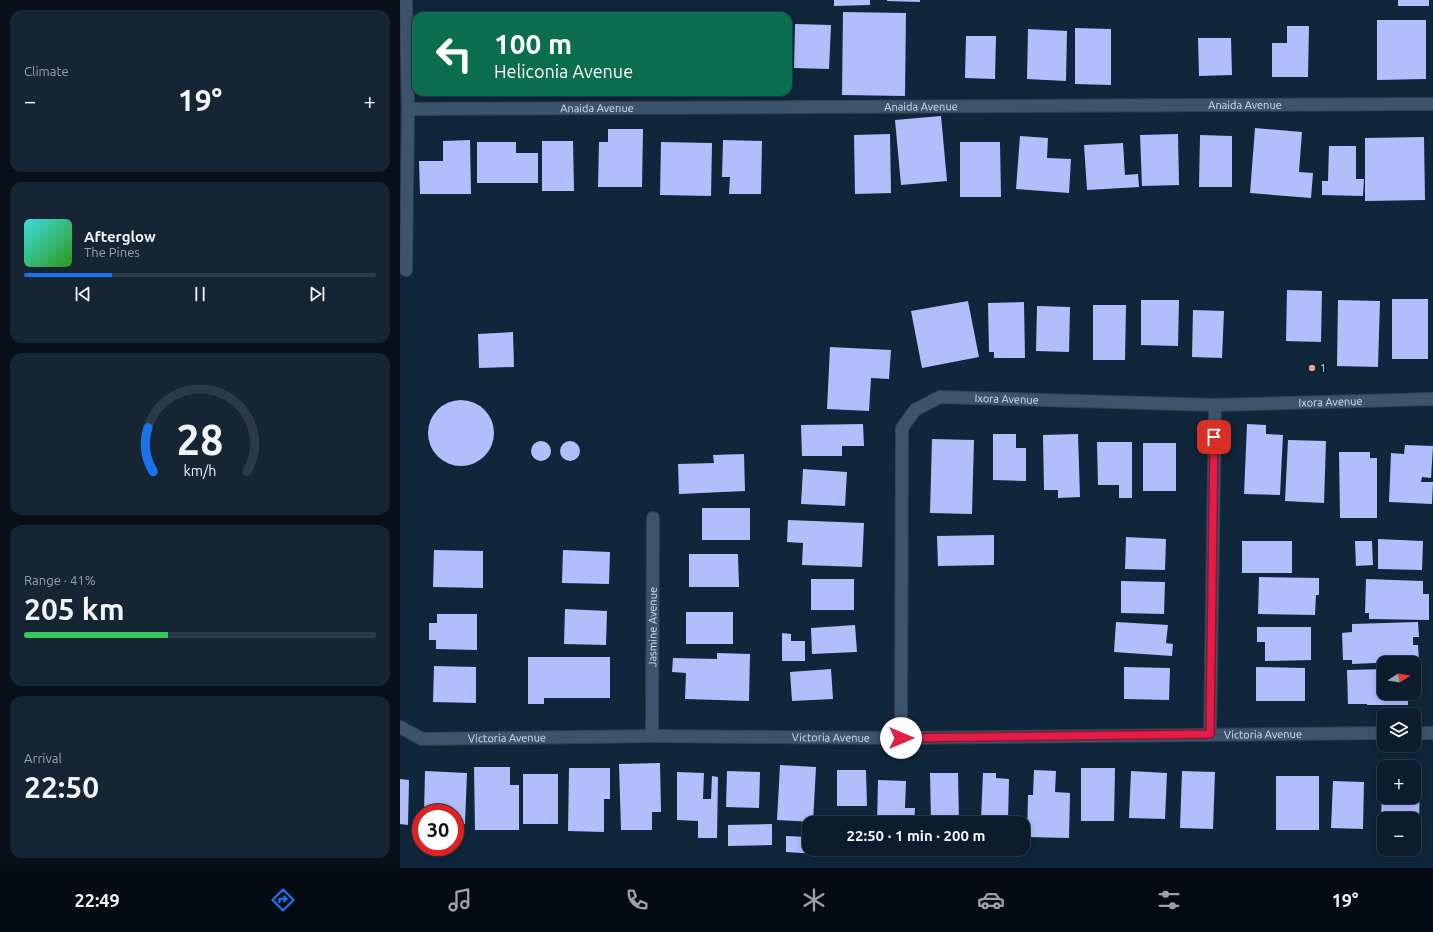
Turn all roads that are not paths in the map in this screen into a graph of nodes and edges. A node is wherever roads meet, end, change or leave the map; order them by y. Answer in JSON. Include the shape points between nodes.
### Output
{"nodes":[{"id":1,"x":406,"y":0,"type":"edge"},
{"id":2,"x":1433,"y":104,"type":"edge"},
{"id":3,"x":408,"y":109,"type":"junction"},
{"id":4,"x":406,"y":270,"type":"dead end"},
{"id":5,"x":1433,"y":399,"type":"edge"},
{"id":6,"x":1215,"y":405,"type":"junction"},
{"id":7,"x":652,"y":518,"type":"dead end"},
{"id":8,"x":400,"y":727,"type":"edge"},
{"id":9,"x":1377,"y":733,"type":"edge"},
{"id":10,"x":1421,"y":733,"type":"edge"},
{"id":11,"x":1433,"y":733,"type":"edge"},
{"id":12,"x":1210,"y":734,"type":"junction"},
{"id":13,"x":652,"y":736,"type":"junction"},
{"id":14,"x":901,"y":738,"type":"junction"}],
"edges":[{"from":1,"to":3,"type":"street"},
{"from":2,"to":3,"type":"street","name":"Anaida Avenue"},
{"from":3,"to":4,"type":"street"},
{"from":5,"to":6,"type":"street","name":"Ixora Avenue"},
{"from":6,"to":12,"type":"street"},
{"from":6,"to":14,"type":"street","name":"Ixora Avenue","via":[[940,397],[915,410],[902,428]]},
{"from":7,"to":13,"type":"street","name":"Jasmine Avenue"},
{"from":8,"to":13,"type":"street","name":"Victoria Avenue","via":[[422,738]]},
{"from":9,"to":12,"type":"street","name":"Victoria Avenue"},
{"from":10,"to":11,"type":"street"},
{"from":12,"to":14,"type":"street","name":"Victoria Avenue"},
{"from":13,"to":14,"type":"street","name":"Victoria Avenue"}]}
